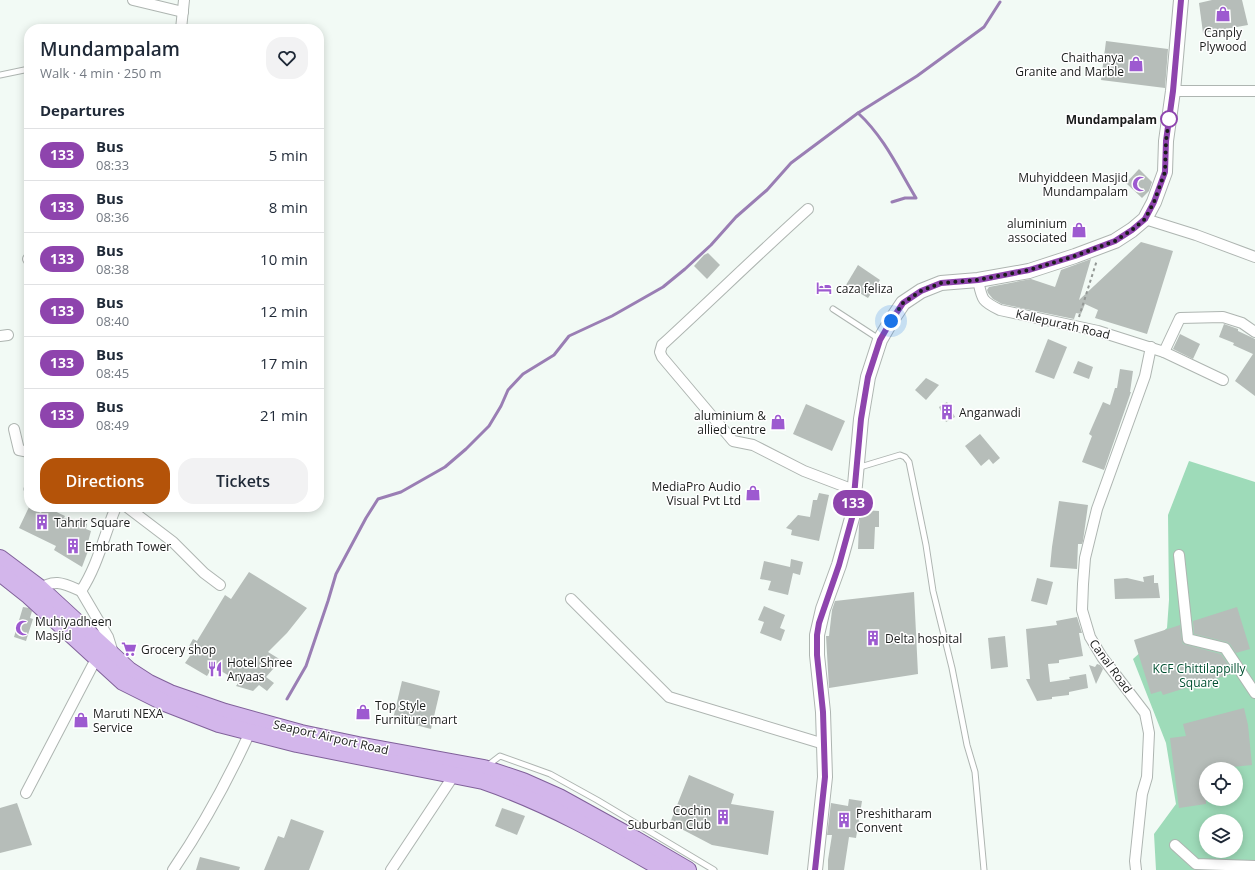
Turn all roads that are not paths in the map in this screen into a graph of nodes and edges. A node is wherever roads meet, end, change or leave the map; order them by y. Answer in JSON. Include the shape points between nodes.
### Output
{"nodes":[{"id":1,"x":133,"y":0,"type":"edge"},
{"id":2,"x":184,"y":0,"type":"edge"},
{"id":3,"x":1181,"y":0,"type":"edge"},
{"id":4,"x":183,"y":12,"type":"junction"},
{"id":5,"x":182,"y":24,"type":"edge"},
{"id":6,"x":24,"y":70,"type":"edge"},
{"id":7,"x":0,"y":75,"type":"edge"},
{"id":8,"x":1173,"y":91,"type":"junction"},
{"id":9,"x":1255,"y":91,"type":"edge"},
{"id":10,"x":808,"y":209,"type":"dead end"},
{"id":11,"x":1145,"y":219,"type":"junction"},
{"id":12,"x":1255,"y":257,"type":"edge"},
{"id":13,"x":978,"y":280,"type":"junction"},
{"id":14,"x":833,"y":309,"type":"dead end"},
{"id":15,"x":1255,"y":332,"type":"edge"},
{"id":16,"x":880,"y":340,"type":"junction"},
{"id":17,"x":1151,"y":347,"type":"junction"},
{"id":18,"x":1164,"y":352,"type":"junction"},
{"id":19,"x":1223,"y":380,"type":"dead end"},
{"id":20,"x":14,"y":429,"type":"dead end"},
{"id":21,"x":24,"y":451,"type":"edge"},
{"id":22,"x":856,"y":468,"type":"junction"},
{"id":23,"x":854,"y":490,"type":"junction"},
{"id":24,"x":112,"y":512,"type":"edge"},
{"id":25,"x":134,"y":512,"type":"edge"},
{"id":26,"x":1179,"y":555,"type":"dead end"},
{"id":27,"x":0,"y":558,"type":"edge"},
{"id":28,"x":0,"y":573,"type":"edge"},
{"id":29,"x":220,"y":585,"type":"dead end"},
{"id":30,"x":81,"y":591,"type":"junction"},
{"id":31,"x":35,"y":592,"type":"junction"},
{"id":32,"x":571,"y":599,"type":"dead end"},
{"id":33,"x":97,"y":657,"type":"junction"},
{"id":34,"x":115,"y":657,"type":"junction"},
{"id":35,"x":1255,"y":693,"type":"edge"},
{"id":36,"x":250,"y":732,"type":"junction"},
{"id":37,"x":824,"y":744,"type":"junction"},
{"id":38,"x":484,"y":768,"type":"junction"},
{"id":39,"x":454,"y":775,"type":"junction"},
{"id":40,"x":26,"y":793,"type":"dead end"},
{"id":41,"x":1175,"y":845,"type":"dead end"},
{"id":42,"x":1255,"y":866,"type":"edge"},
{"id":43,"x":173,"y":870,"type":"edge"},
{"id":44,"x":390,"y":870,"type":"edge"},
{"id":45,"x":664,"y":870,"type":"edge"},
{"id":46,"x":688,"y":870,"type":"edge"},
{"id":47,"x":714,"y":870,"type":"edge"},
{"id":48,"x":815,"y":870,"type":"edge"},
{"id":49,"x":984,"y":870,"type":"edge"},
{"id":50,"x":1136,"y":870,"type":"edge"}],
"edges":[{"from":1,"to":4,"type":"street"},
{"from":2,"to":4,"type":"street"},
{"from":3,"to":8,"type":"main road"},
{"from":4,"to":5,"type":"street"},
{"from":6,"to":7,"type":"lane"},
{"from":8,"to":9,"type":"street"},
{"from":8,"to":11,"type":"main road","via":[[1166,141],[1165,172]]},
{"from":10,"to":23,"type":"street","via":[[662,345],[660,352],[733,441],[753,445],[804,470]]},
{"from":11,"to":12,"type":"street"},
{"from":11,"to":13,"type":"main road","via":[[1115,241],[1029,270]]},
{"from":13,"to":16,"type":"main road","via":[[941,283],[921,291],[903,303]]},
{"from":13,"to":17,"type":"street","name":"Kallepurath Road","via":[[981,298],[1000,310],[1098,331]]},
{"from":14,"to":16,"type":"lane"},
{"from":15,"to":18,"type":"street","via":[[1242,323],[1224,316],[1180,318]]},
{"from":16,"to":22,"type":"main road","via":[[868,377]]},
{"from":17,"to":18,"type":"street","name":"Kallepurath Road"},
{"from":17,"to":50,"type":"street","name":"Canal Road","via":[[1145,376],[1097,509],[1086,558],[1082,610],[1090,637],[1102,657],[1145,713],[1149,733],[1147,777],[1142,794]]},
{"from":18,"to":19,"type":"street","name":"Kallepurath Road"},
{"from":20,"to":21,"type":"street","via":[[19,450]]},
{"from":22,"to":23,"type":"main road"},
{"from":22,"to":49,"type":"lane","via":[[900,455],[909,462],[933,591],[975,772]]},
{"from":23,"to":37,"type":"main road","via":[[852,518],[817,635]]},
{"from":24,"to":30,"type":"street","via":[[101,550]]},
{"from":25,"to":29,"type":"street","via":[[173,542]]},
{"from":26,"to":35,"type":"street","via":[[1188,639],[1225,648]]},
{"from":27,"to":31,"type":"main road","name":"Seaport Airport Road"},
{"from":28,"to":31,"type":"main road","name":"Seaport Airport Road"},
{"from":30,"to":31,"type":"street","via":[[55,582]]},
{"from":30,"to":34,"type":"street","via":[[108,637]]},
{"from":31,"to":33,"type":"main road","name":"Seaport Airport Road"},
{"from":31,"to":34,"type":"main road","name":"Seaport Airport Road"},
{"from":32,"to":37,"type":"street","via":[[669,697]]},
{"from":33,"to":36,"type":"main road","name":"Seaport Airport Road","via":[[123,682],[165,703],[219,724]]},
{"from":33,"to":40,"type":"street"},
{"from":34,"to":38,"type":"main road","name":"Seaport Airport Road","via":[[149,683],[224,712],[358,746]]},
{"from":36,"to":39,"type":"main road","name":"Seaport Airport Road","via":[[348,755]]},
{"from":36,"to":43,"type":"street","via":[[230,775],[191,844]]},
{"from":37,"to":48,"type":"main road","via":[[825,777]]},
{"from":38,"to":46,"type":"main road","name":"Seaport Airport Road","via":[[559,797]]},
{"from":38,"to":47,"type":"lane","via":[[500,756],[550,774]]},
{"from":39,"to":44,"type":"street"},
{"from":39,"to":45,"type":"main road","name":"Seaport Airport Road","via":[[510,790],[553,809]]},
{"from":41,"to":42,"type":"street","via":[[1196,864]]}]}
